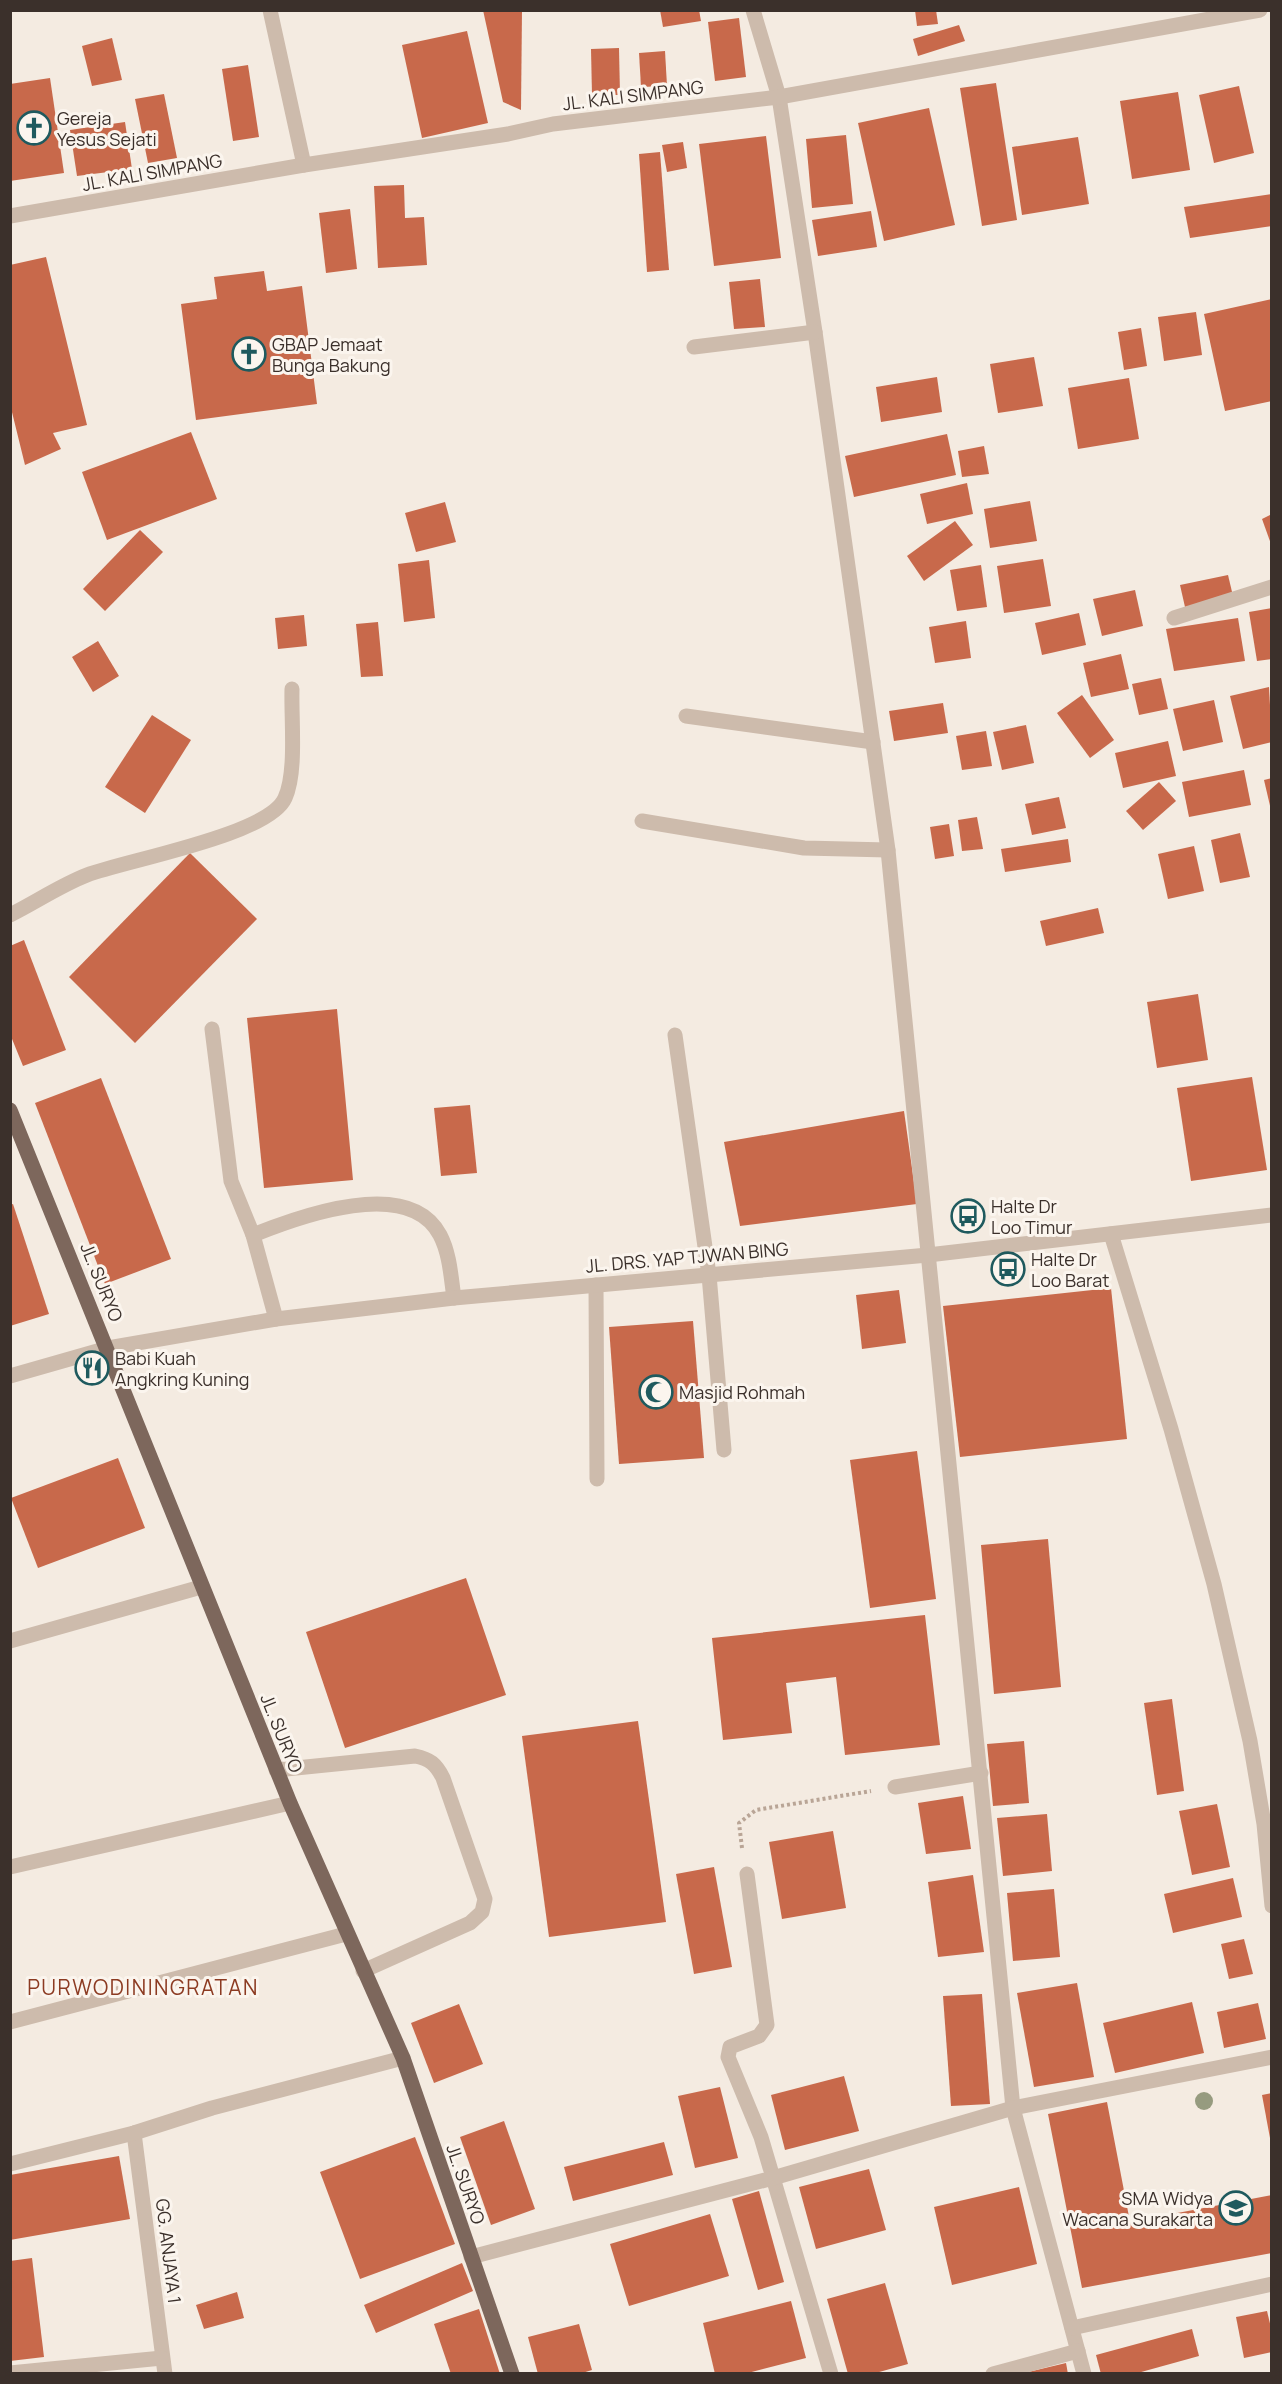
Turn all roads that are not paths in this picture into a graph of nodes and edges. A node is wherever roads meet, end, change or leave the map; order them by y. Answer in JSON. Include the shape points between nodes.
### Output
{"nodes":[{"id":1,"x":270,"y":10,"type":"edge"},
{"id":2,"x":753,"y":10,"type":"edge"},
{"id":3,"x":1260,"y":10,"type":"edge"},
{"id":4,"x":779,"y":97,"type":"junction"},
{"id":5,"x":304,"y":165,"type":"junction"},
{"id":6,"x":10,"y":216,"type":"edge"},
{"id":7,"x":815,"y":332,"type":"junction"},
{"id":8,"x":694,"y":347,"type":"dead end"},
{"id":9,"x":1272,"y":587,"type":"edge"},
{"id":10,"x":1174,"y":618,"type":"dead end"},
{"id":11,"x":292,"y":689,"type":"dead end"},
{"id":12,"x":686,"y":716,"type":"dead end"},
{"id":13,"x":873,"y":742,"type":"junction"},
{"id":14,"x":642,"y":821,"type":"dead end"},
{"id":15,"x":888,"y":850,"type":"junction"},
{"id":16,"x":10,"y":915,"type":"edge"},
{"id":17,"x":212,"y":1029,"type":"dead end"},
{"id":18,"x":675,"y":1035,"type":"dead end"},
{"id":19,"x":10,"y":1110,"type":"edge"},
{"id":20,"x":1272,"y":1215,"type":"edge"},
{"id":21,"x":1111,"y":1234,"type":"junction"},
{"id":22,"x":254,"y":1235,"type":"junction"},
{"id":23,"x":928,"y":1255,"type":"junction"},
{"id":24,"x":709,"y":1275,"type":"junction"},
{"id":25,"x":596,"y":1285,"type":"junction"},
{"id":26,"x":454,"y":1298,"type":"junction"},
{"id":27,"x":276,"y":1319,"type":"junction"},
{"id":28,"x":108,"y":1348,"type":"junction"},
{"id":29,"x":10,"y":1376,"type":"edge"},
{"id":30,"x":724,"y":1450,"type":"dead end"},
{"id":31,"x":597,"y":1479,"type":"dead end"},
{"id":32,"x":201,"y":1587,"type":"junction"},
{"id":33,"x":10,"y":1641,"type":"edge"},
{"id":34,"x":276,"y":1770,"type":"junction"},
{"id":35,"x":981,"y":1773,"type":"junction"},
{"id":36,"x":895,"y":1787,"type":"road end"},
{"id":37,"x":290,"y":1803,"type":"junction"},
{"id":38,"x":10,"y":1867,"type":"edge"},
{"id":39,"x":747,"y":1874,"type":"road end"},
{"id":40,"x":1272,"y":1906,"type":"edge"},
{"id":41,"x":346,"y":1934,"type":"junction"},
{"id":42,"x":363,"y":1971,"type":"junction"},
{"id":43,"x":10,"y":2022,"type":"edge"},
{"id":44,"x":1272,"y":2057,"type":"edge"},
{"id":45,"x":403,"y":2058,"type":"junction"},
{"id":46,"x":1013,"y":2109,"type":"junction"},
{"id":47,"x":134,"y":2133,"type":"junction"},
{"id":48,"x":10,"y":2164,"type":"edge"},
{"id":49,"x":773,"y":2178,"type":"junction"},
{"id":50,"x":471,"y":2257,"type":"junction"},
{"id":51,"x":1272,"y":2284,"type":"edge"},
{"id":52,"x":1072,"y":2328,"type":"junction"},
{"id":53,"x":1078,"y":2352,"type":"junction"},
{"id":54,"x":163,"y":2366,"type":"edge"},
{"id":55,"x":10,"y":2373,"type":"edge"},
{"id":56,"x":512,"y":2373,"type":"edge"},
{"id":57,"x":831,"y":2373,"type":"edge"},
{"id":58,"x":993,"y":2373,"type":"edge"},
{"id":59,"x":1084,"y":2373,"type":"edge"}],
"edges":[{"from":1,"to":5,"type":"street"},
{"from":2,"to":4,"type":"street"},
{"from":3,"to":4,"type":"street","name":"JL. KALI SIMPANG"},
{"from":4,"to":5,"type":"street","name":"JL. KALI SIMPANG","via":[[553,124]]},
{"from":4,"to":7,"type":"street"},
{"from":5,"to":6,"type":"street","name":"JL. KALI SIMPANG"},
{"from":7,"to":8,"type":"street"},
{"from":7,"to":13,"type":"street"},
{"from":9,"to":10,"type":"street"},
{"from":11,"to":16,"type":"street","via":[[290,774],[285,800],[266,816],[197,844],[86,875]]},
{"from":12,"to":13,"type":"street"},
{"from":13,"to":15,"type":"street"},
{"from":14,"to":15,"type":"street","via":[[804,848]]},
{"from":15,"to":23,"type":"street"},
{"from":17,"to":22,"type":"street","via":[[231,1181]]},
{"from":18,"to":24,"type":"street"},
{"from":19,"to":28,"type":"main road","name":"JL. SURYO"},
{"from":20,"to":21,"type":"street","name":"JL. DRS. YAP TJWAN BING"},
{"from":21,"to":23,"type":"street","name":"JL. DRS. YAP TJWAN BING"},
{"from":21,"to":40,"type":"street","via":[[1214,1584],[1250,1741]]},
{"from":22,"to":26,"type":"street","via":[[317,1212],[381,1203],[406,1207],[422,1214],[440,1235]]},
{"from":22,"to":27,"type":"street"},
{"from":23,"to":24,"type":"street","name":"JL. DRS. YAP TJWAN BING"},
{"from":23,"to":35,"type":"street"},
{"from":24,"to":25,"type":"street","name":"JL. DRS. YAP TJWAN BING"},
{"from":24,"to":30,"type":"street"},
{"from":25,"to":26,"type":"street","name":"JL. DRS. YAP TJWAN BING"},
{"from":25,"to":31,"type":"street"},
{"from":26,"to":27,"type":"street","name":"JL. DRS. YAP TJWAN BING"},
{"from":27,"to":28,"type":"street","name":"JL. DRS. YAP TJWAN BING"},
{"from":28,"to":29,"type":"street","name":"JL. DRS. YAP TJWAN BING"},
{"from":28,"to":32,"type":"main road","name":"JL. SURYO"},
{"from":32,"to":33,"type":"street"},
{"from":32,"to":34,"type":"main road","name":"JL. SURYO"},
{"from":34,"to":37,"type":"main road","name":"JL. SURYO"},
{"from":34,"to":42,"type":"street","via":[[415,1756],[428,1759],[443,1778],[485,1899],[482,1912],[470,1923]]},
{"from":35,"to":36,"type":"street"},
{"from":35,"to":46,"type":"street"},
{"from":37,"to":38,"type":"street"},
{"from":37,"to":41,"type":"main road","name":"JL. SURYO"},
{"from":39,"to":49,"type":"street","via":[[767,2025],[759,2036],[730,2047],[728,2057],[753,2114]]},
{"from":41,"to":42,"type":"main road","name":"JL. SURYO"},
{"from":41,"to":43,"type":"street"},
{"from":42,"to":45,"type":"main road","name":"JL. SURYO"},
{"from":44,"to":46,"type":"street"},
{"from":45,"to":47,"type":"street","via":[[212,2108]]},
{"from":45,"to":50,"type":"main road","name":"JL. SURYO"},
{"from":46,"to":49,"type":"street"},
{"from":46,"to":52,"type":"street"},
{"from":47,"to":48,"type":"street"},
{"from":47,"to":54,"type":"street","name":"GG. ANJAYA 1"},
{"from":49,"to":50,"type":"street"},
{"from":49,"to":57,"type":"street"},
{"from":50,"to":56,"type":"main road","name":"JL. SURYO"},
{"from":51,"to":52,"type":"street"},
{"from":52,"to":53,"type":"street"},
{"from":53,"to":58,"type":"street"},
{"from":53,"to":59,"type":"street"},
{"from":54,"to":55,"type":"street"}]}
